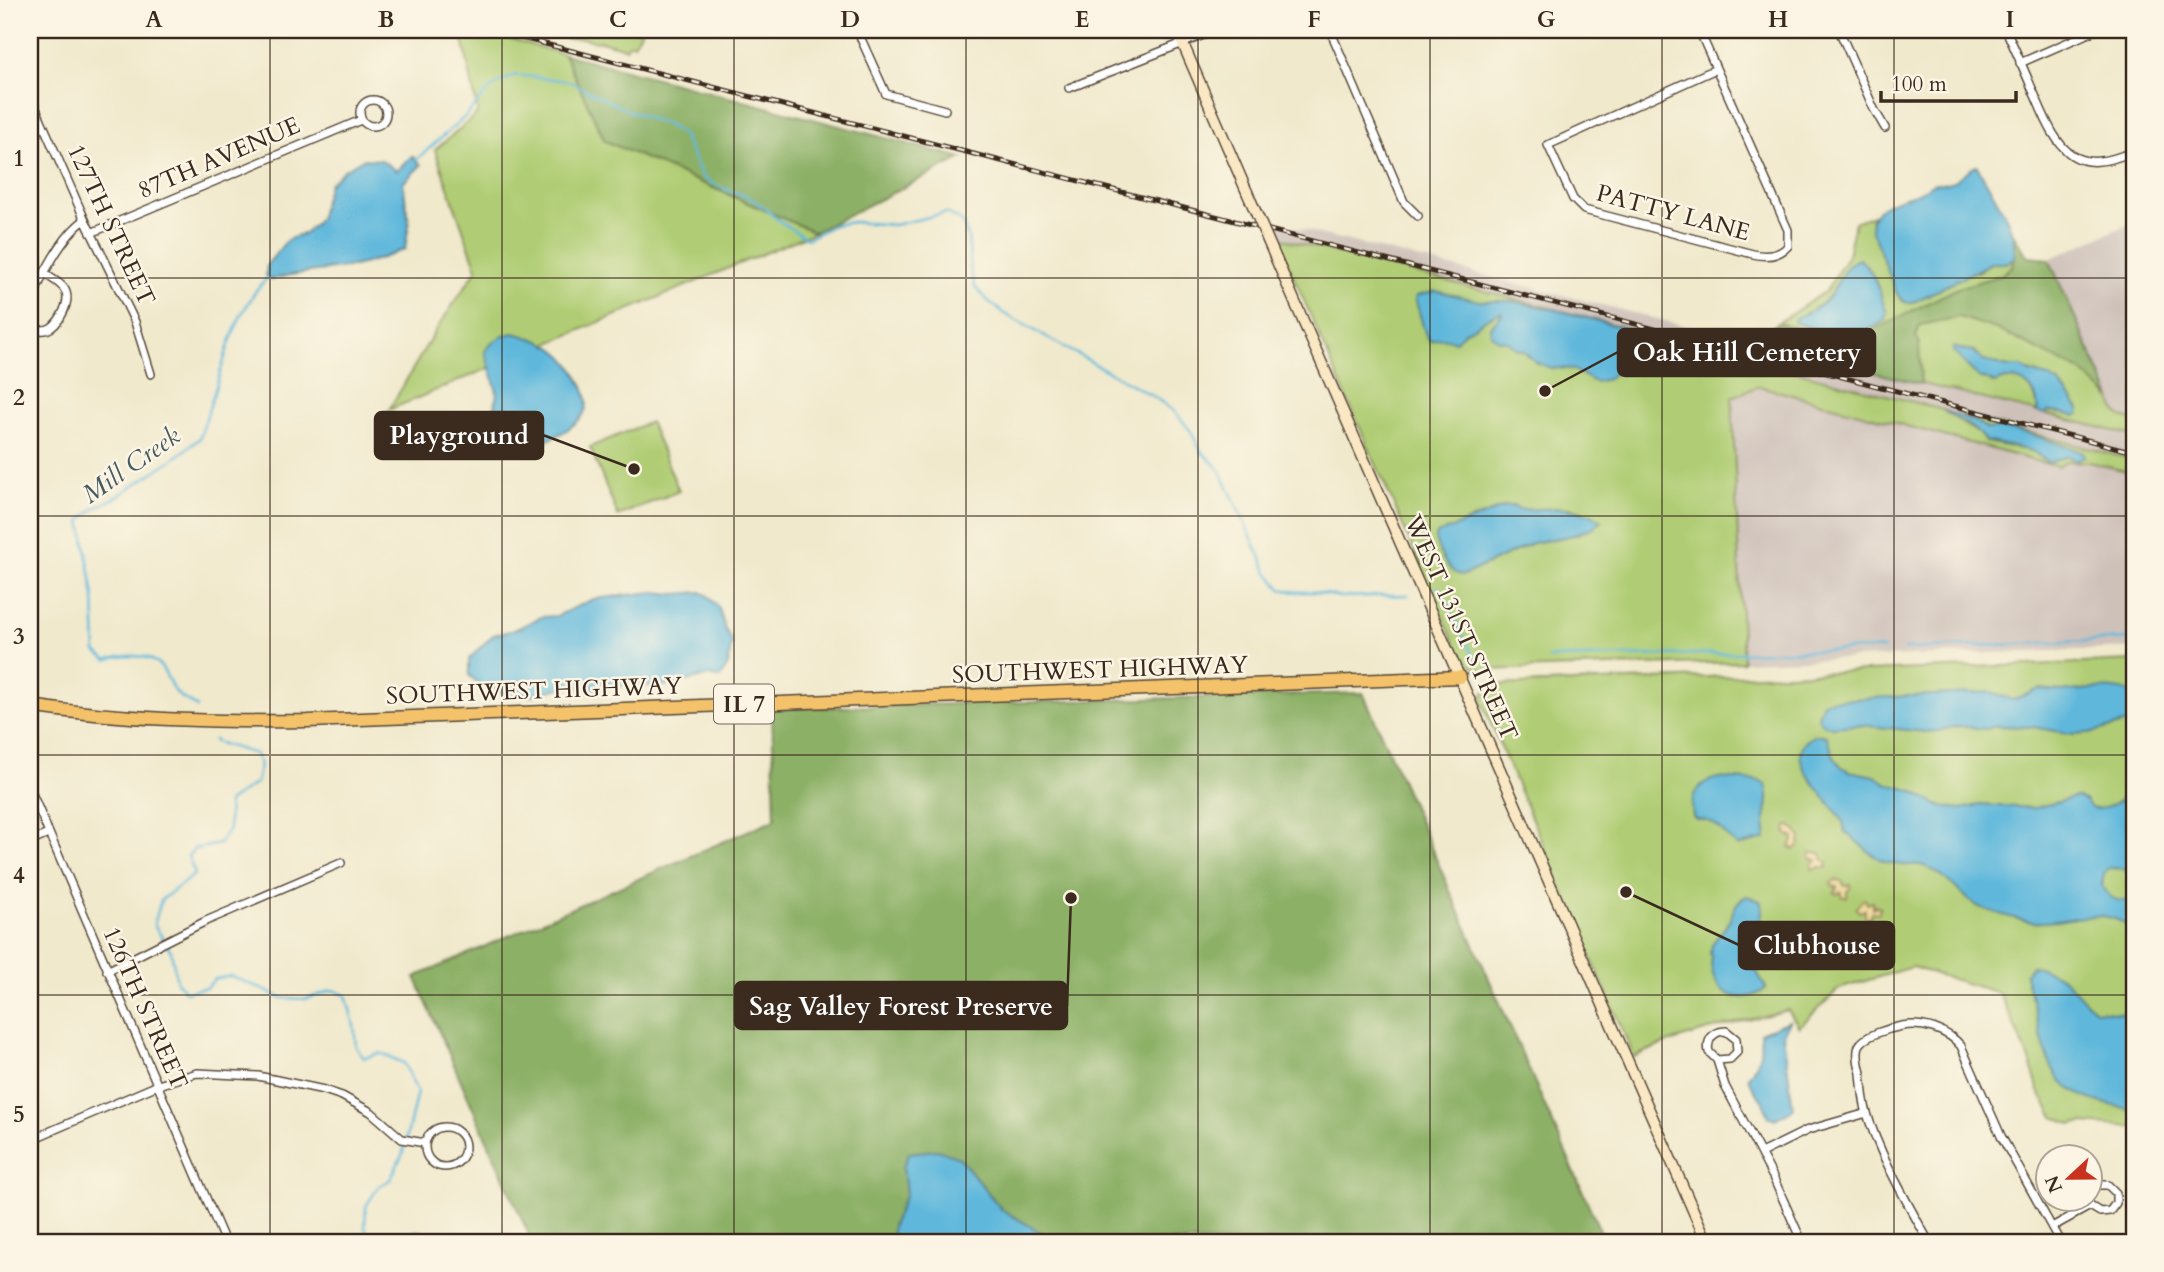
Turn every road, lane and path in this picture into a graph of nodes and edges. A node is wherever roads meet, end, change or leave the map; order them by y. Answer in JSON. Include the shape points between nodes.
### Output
{"nodes":[{"id":1,"x":857,"y":30,"type":"edge"},
{"id":2,"x":1177,"y":30,"type":"edge"},
{"id":3,"x":1216,"y":30,"type":"edge"},
{"id":4,"x":1329,"y":30,"type":"edge"},
{"id":5,"x":1699,"y":30,"type":"edge"},
{"id":6,"x":1839,"y":30,"type":"edge"},
{"id":7,"x":2007,"y":30,"type":"edge"},
{"id":8,"x":2096,"y":30,"type":"edge"},
{"id":9,"x":1183,"y":44,"type":"junction"},
{"id":10,"x":2021,"y":63,"type":"junction"},
{"id":11,"x":1716,"y":69,"type":"junction"},
{"id":12,"x":1069,"y":88,"type":"dead end"},
{"id":13,"x":30,"y":95,"type":"edge"},
{"id":14,"x":945,"y":110,"type":"dead end"},
{"id":15,"x":361,"y":120,"type":"dead end"},
{"id":16,"x":1885,"y":128,"type":"dead end"},
{"id":17,"x":2134,"y":151,"type":"edge"},
{"id":18,"x":1418,"y":216,"type":"dead end"},
{"id":19,"x":85,"y":220,"type":"junction"},
{"id":20,"x":91,"y":233,"type":"junction"},
{"id":21,"x":42,"y":277,"type":"junction"},
{"id":22,"x":30,"y":282,"type":"edge"},
{"id":23,"x":30,"y":305,"type":"edge"},
{"id":24,"x":30,"y":329,"type":"edge"},
{"id":25,"x":151,"y":374,"type":"dead end"},
{"id":26,"x":1460,"y":677,"type":"junction"},
{"id":27,"x":30,"y":706,"type":"edge"},
{"id":28,"x":30,"y":789,"type":"edge"},
{"id":29,"x":48,"y":834,"type":"junction"},
{"id":30,"x":30,"y":842,"type":"edge"},
{"id":31,"x":341,"y":863,"type":"dead end"},
{"id":32,"x":107,"y":971,"type":"junction"},
{"id":33,"x":1717,"y":1060,"type":"junction"},
{"id":34,"x":158,"y":1085,"type":"junction"},
{"id":35,"x":1867,"y":1113,"type":"junction"},
{"id":36,"x":30,"y":1140,"type":"edge"},
{"id":37,"x":425,"y":1143,"type":"junction"},
{"id":38,"x":1761,"y":1153,"type":"junction"},
{"id":39,"x":2104,"y":1185,"type":"edge"},
{"id":40,"x":2074,"y":1212,"type":"edge"},
{"id":41,"x":2104,"y":1212,"type":"edge"},
{"id":42,"x":2052,"y":1227,"type":"junction"},
{"id":43,"x":225,"y":1242,"type":"edge"},
{"id":44,"x":1706,"y":1242,"type":"edge"},
{"id":45,"x":1802,"y":1242,"type":"edge"},
{"id":46,"x":1929,"y":1242,"type":"edge"},
{"id":47,"x":2060,"y":1242,"type":"edge"}],
"edges":[{"from":1,"to":14,"type":"street","via":[[886,94]]},
{"from":2,"to":9,"type":"street","name":"WEST 131ST STREET"},
{"from":3,"to":9,"type":"street"},
{"from":4,"to":18,"type":"street","via":[[1404,202]]},
{"from":5,"to":11,"type":"street"},
{"from":6,"to":16,"type":"street"},
{"from":7,"to":10,"type":"street"},
{"from":8,"to":10,"type":"street"},
{"from":9,"to":12,"type":"street"},
{"from":9,"to":26,"type":"street","name":"WEST 131ST STREET","bridge":true},
{"from":10,"to":17,"type":"street","via":[[2050,131],[2077,158],[2104,162]]},
{"from":11,"to":11,"type":"street","name":"PATTY LANE","via":[[1788,230],[1790,241],[1778,254],[1762,256],[1584,210],[1573,199],[1548,145]]},
{"from":13,"to":19,"type":"street","name":"127TH STREET"},
{"from":15,"to":20,"type":"street","name":"87TH AVENUE"},
{"from":19,"to":20,"type":"street","name":"127TH STREET"},
{"from":19,"to":21,"type":"street","via":[[69,234]]},
{"from":20,"to":25,"type":"street","name":"127TH STREET","via":[[135,322]]},
{"from":21,"to":22,"type":"street"},
{"from":21,"to":23,"type":"street"},
{"from":21,"to":24,"type":"street","via":[[58,282],[67,301],[52,327]]},
{"from":26,"to":27,"type":"main road","name":"SOUTHWEST HIGHWAY","number":"IL 7","via":[[308,721],[159,720]]},
{"from":26,"to":44,"type":"street","name":"WEST 131ST STREET"},
{"from":28,"to":29,"type":"street","name":"126TH STREET"},
{"from":29,"to":30,"type":"street"},
{"from":29,"to":32,"type":"street","name":"126TH STREET"},
{"from":31,"to":32,"type":"street","via":[[206,921]]},
{"from":32,"to":34,"type":"street","name":"126TH STREET"},
{"from":33,"to":33,"type":"street","via":[[1730,1059],[1737,1052],[1736,1039],[1726,1031],[1710,1040],[1709,1052]]},
{"from":33,"to":38,"type":"street","via":[[1725,1086]]},
{"from":34,"to":36,"type":"street"},
{"from":34,"to":37,"type":"street","via":[[197,1073],[258,1076],[324,1090],[371,1112],[402,1139]]},
{"from":34,"to":43,"type":"street","name":"126TH STREET"},
{"from":35,"to":38,"type":"street","via":[[1808,1130]]},
{"from":35,"to":42,"type":"street","via":[[1858,1049],[1864,1039],[1915,1025],[1943,1032],[1957,1041],[1965,1054],[2001,1136]]},
{"from":35,"to":46,"type":"street","via":[[1895,1180]]},
{"from":37,"to":37,"type":"street","via":[[427,1155],[438,1165],[451,1166],[464,1154],[463,1137],[448,1127],[434,1129]]},
{"from":38,"to":45,"type":"street"},
{"from":39,"to":41,"type":"street","via":[[2113,1188],[2117,1198],[2114,1207]]},
{"from":40,"to":42,"type":"street"},
{"from":42,"to":47,"type":"street"}]}
